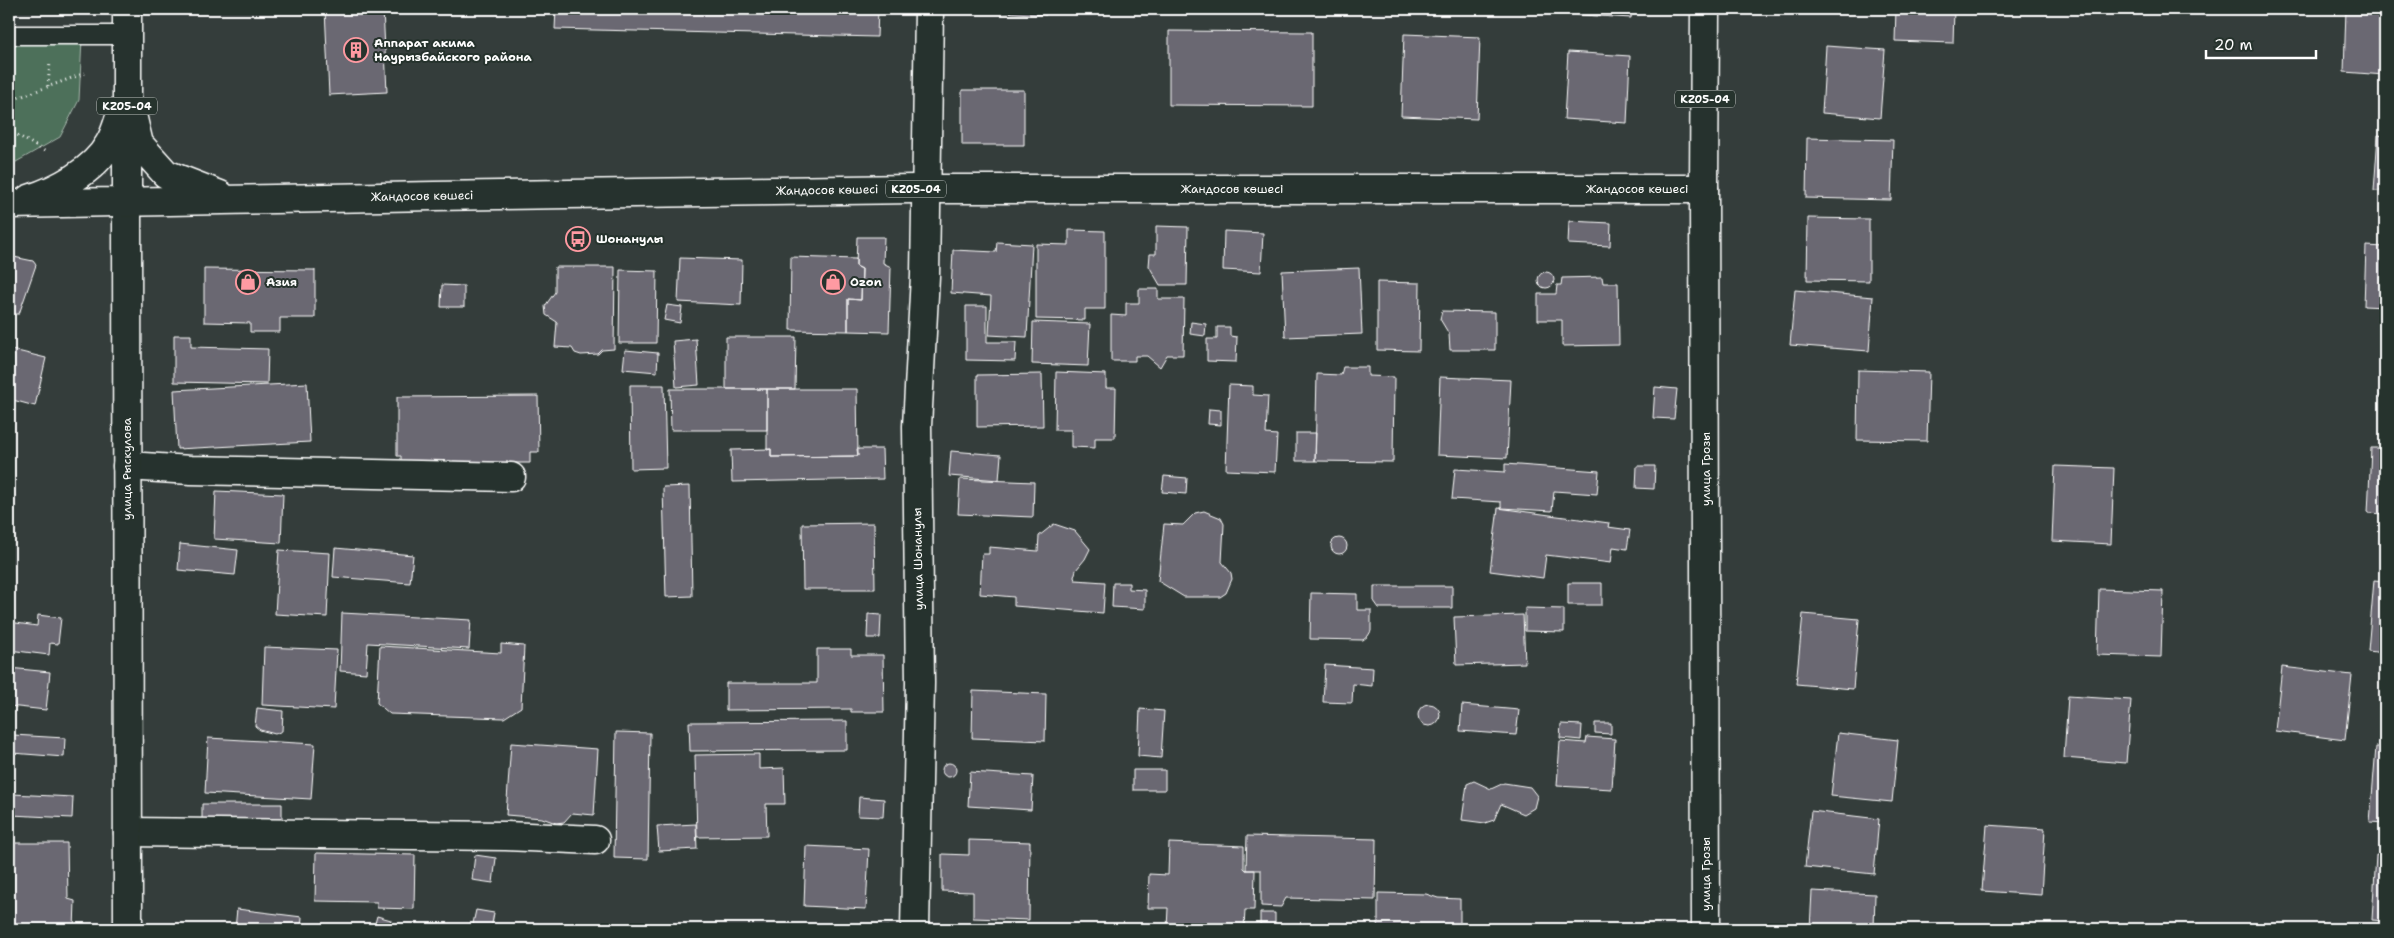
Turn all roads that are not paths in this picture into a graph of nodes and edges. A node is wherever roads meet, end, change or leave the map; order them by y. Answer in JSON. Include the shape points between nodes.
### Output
{"nodes":[{"id":1,"x":929,"y":9,"type":"edge"},
{"id":2,"x":1705,"y":9,"type":"edge"},
{"id":3,"x":127,"y":22,"type":"edge"},
{"id":4,"x":9,"y":35,"type":"edge"},
{"id":5,"x":127,"y":98,"type":"junction"},
{"id":6,"x":927,"y":189,"type":"junction"},
{"id":7,"x":1704,"y":189,"type":"junction"},
{"id":8,"x":236,"y":200,"type":"junction"},
{"id":9,"x":127,"y":203,"type":"junction"},
{"id":10,"x":12,"y":204,"type":"edge"},
{"id":11,"x":127,"y":466,"type":"junction"},
{"id":12,"x":511,"y":477,"type":"dead end"},
{"id":13,"x":128,"y":832,"type":"junction"},
{"id":14,"x":595,"y":840,"type":"dead end"},
{"id":15,"x":128,"y":929,"type":"edge"},
{"id":16,"x":915,"y":929,"type":"edge"},
{"id":17,"x":1706,"y":929,"type":"edge"}],
"edges":[{"from":1,"to":6,"type":"street","name":"улица Шонанулы"},
{"from":2,"to":7,"type":"street","name":"улица Грозы","number":"KZ05-04"},
{"from":3,"to":4,"type":"lane"},
{"from":3,"to":5,"type":"street","name":"улица Рыскулова","number":"KZ05-04"},
{"from":5,"to":8,"type":"street","number":"KZ05-04","via":[[139,144],[166,174]]},
{"from":5,"to":9,"type":"street","name":"улица Рыскулова","number":"KZ05-04"},
{"from":5,"to":10,"type":"street","number":"KZ05-04","via":[[109,145],[83,172],[56,190]]},
{"from":6,"to":7,"type":"street","name":"Жандосов көшесі","number":"KZ05-04"},
{"from":6,"to":8,"type":"street","name":"Жандосов көшесі","number":"KZ05-04"},
{"from":6,"to":16,"type":"street","name":"улица Шонанулы","via":[[917,426],[920,683]]},
{"from":7,"to":17,"type":"street","name":"улица Грозы"},
{"from":8,"to":9,"type":"street","name":"Жандосов көшесі","number":"KZ05-04"},
{"from":9,"to":10,"type":"street","name":"Жандосов көшесі","number":"KZ05-04"},
{"from":9,"to":11,"type":"street","name":"улица Рыскулова"},
{"from":11,"to":12,"type":"street"},
{"from":11,"to":13,"type":"street","name":"улица Рыскулова"},
{"from":13,"to":14,"type":"street"},
{"from":13,"to":15,"type":"street","name":"улица Рыскулова"}]}
